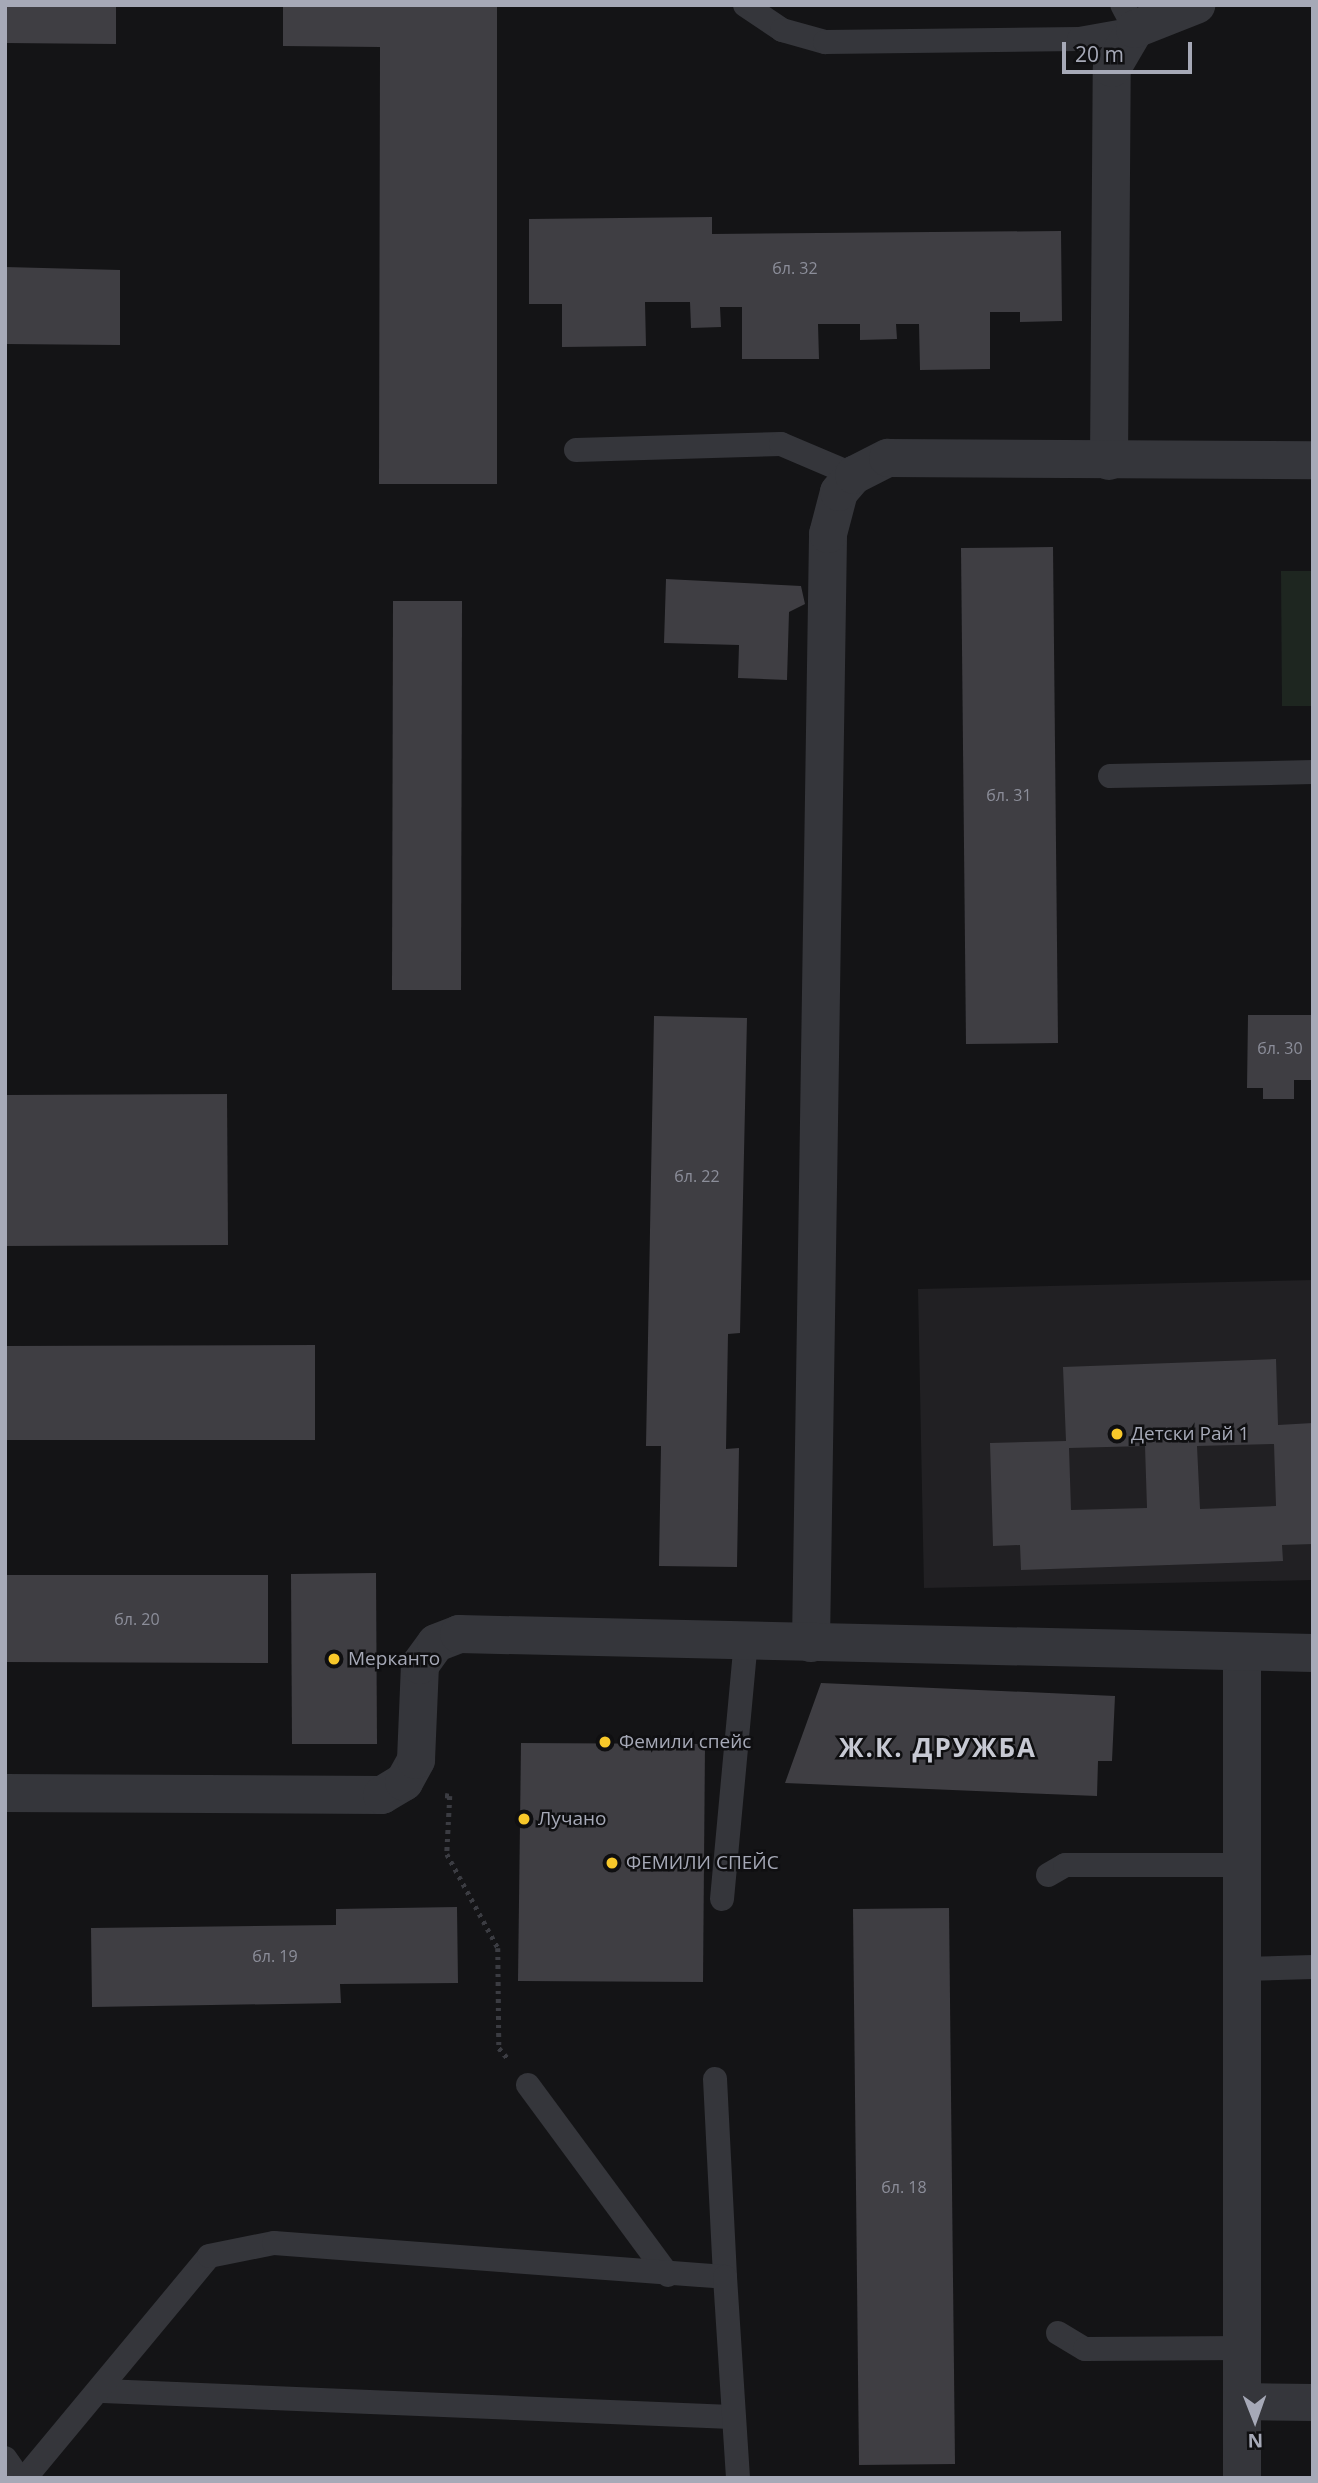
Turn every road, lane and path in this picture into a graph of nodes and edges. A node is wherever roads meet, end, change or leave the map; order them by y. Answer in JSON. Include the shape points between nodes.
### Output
{"nodes":[{"id":1,"x":746,"y":5,"type":"edge"},
{"id":2,"x":1196,"y":5,"type":"edge"},
{"id":3,"x":1128,"y":17,"type":"edge"},
{"id":4,"x":576,"y":450,"type":"dead end"},
{"id":5,"x":1313,"y":460,"type":"edge"},
{"id":6,"x":1109,"y":461,"type":"junction"},
{"id":7,"x":854,"y":475,"type":"junction"},
{"id":8,"x":1313,"y":772,"type":"edge"},
{"id":9,"x":1111,"y":776,"type":"dead end"},
{"id":10,"x":746,"y":1642,"type":"junction"},
{"id":11,"x":811,"y":1643,"type":"junction"},
{"id":12,"x":1242,"y":1652,"type":"junction"},
{"id":13,"x":1313,"y":1653,"type":"edge"},
{"id":14,"x":404,"y":1782,"type":"junction"},
{"id":15,"x":5,"y":1793,"type":"edge"},
{"id":16,"x":1242,"y":1865,"type":"junction"},
{"id":17,"x":1048,"y":1875,"type":"dead end"},
{"id":18,"x":722,"y":1899,"type":"dead end"},
{"id":19,"x":1313,"y":1967,"type":"edge"},
{"id":20,"x":1242,"y":1969,"type":"junction"},
{"id":21,"x":715,"y":2079,"type":"dead end"},
{"id":22,"x":528,"y":2085,"type":"joint"},
{"id":23,"x":668,"y":2275,"type":"junction"},
{"id":24,"x":724,"y":2277,"type":"junction"},
{"id":25,"x":1058,"y":2333,"type":"dead end"},
{"id":26,"x":1243,"y":2348,"type":"junction"},
{"id":27,"x":103,"y":2391,"type":"junction"},
{"id":28,"x":1242,"y":2401,"type":"junction"},
{"id":29,"x":1313,"y":2402,"type":"edge"},
{"id":30,"x":731,"y":2417,"type":"junction"},
{"id":31,"x":5,"y":2458,"type":"edge"},
{"id":32,"x":19,"y":2478,"type":"edge"},
{"id":33,"x":25,"y":2478,"type":"edge"},
{"id":34,"x":738,"y":2478,"type":"edge"},
{"id":35,"x":1242,"y":2478,"type":"edge"}],
"edges":[{"from":1,"to":3,"type":"lane","via":[[782,30],[825,42],[1079,39]]},
{"from":2,"to":3,"type":"street"},
{"from":3,"to":6,"type":"street","via":[[1112,68],[1108,109]]},
{"from":4,"to":7,"type":"lane","via":[[781,444]]},
{"from":5,"to":6,"type":"street"},
{"from":6,"to":7,"type":"street","via":[[888,457]]},
{"from":7,"to":11,"type":"street","via":[[839,492],[828,534]]},
{"from":8,"to":9,"type":"lane"},
{"from":10,"to":11,"type":"street"},
{"from":10,"to":14,"type":"street","via":[[447,1637],[419,1665],[416,1760]]},
{"from":10,"to":18,"type":"lane"},
{"from":11,"to":12,"type":"street"},
{"from":12,"to":13,"type":"street"},
{"from":12,"to":16,"type":"street"},
{"from":14,"to":15,"type":"street","via":[[369,1796]]},
{"from":14,"to":22,"type":"path","via":[[450,1796],[447,1854],[498,1948],[499,2048]]},
{"from":16,"to":17,"type":"lane","via":[[1065,1865]]},
{"from":16,"to":20,"type":"street"},
{"from":19,"to":20,"type":"lane"},
{"from":20,"to":26,"type":"street"},
{"from":21,"to":24,"type":"lane"},
{"from":22,"to":23,"type":"lane"},
{"from":23,"to":24,"type":"lane"},
{"from":23,"to":27,"type":"lane","via":[[274,2243],[209,2256]]},
{"from":24,"to":30,"type":"lane"},
{"from":25,"to":26,"type":"lane","via":[[1085,2349]]},
{"from":26,"to":28,"type":"street"},
{"from":27,"to":30,"type":"lane"},
{"from":27,"to":33,"type":"lane"},
{"from":28,"to":29,"type":"street"},
{"from":28,"to":35,"type":"street"},
{"from":30,"to":34,"type":"lane"},
{"from":31,"to":32,"type":"lane"}]}
